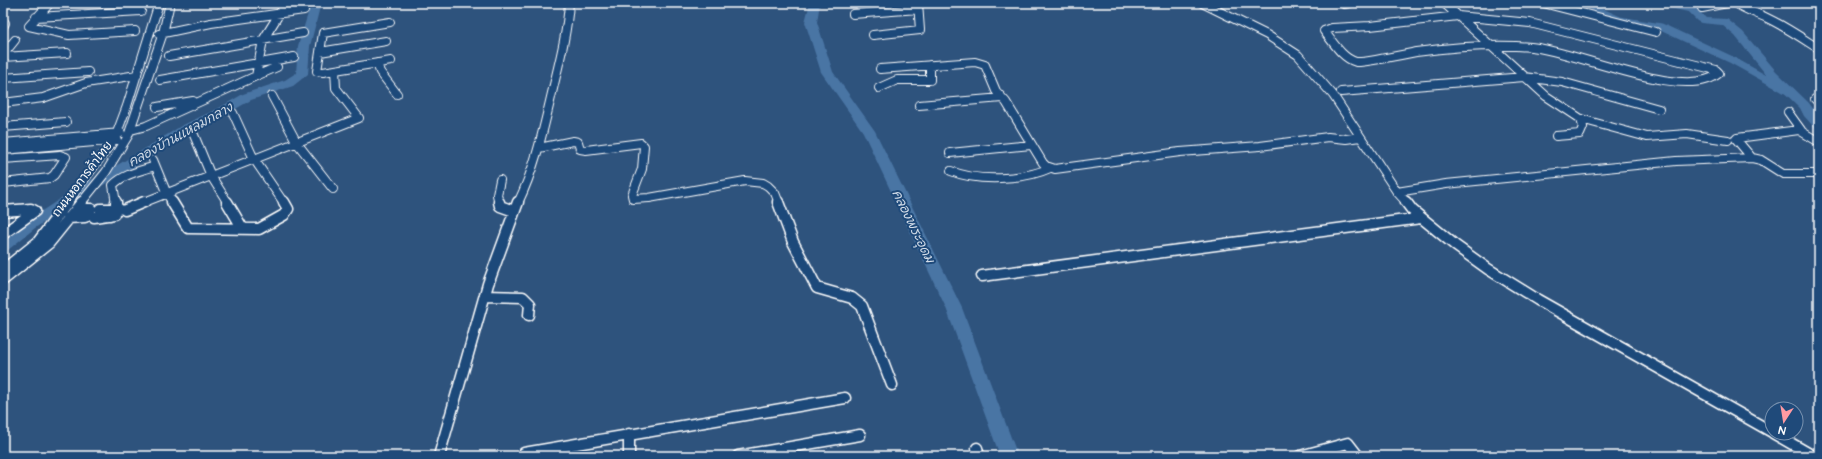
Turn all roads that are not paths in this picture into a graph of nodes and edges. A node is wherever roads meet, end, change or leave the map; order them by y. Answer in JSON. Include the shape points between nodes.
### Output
{"nodes":[{"id":1,"x":50,"y":3,"type":"edge"},
{"id":2,"x":159,"y":3,"type":"edge"},
{"id":3,"x":170,"y":3,"type":"edge"},
{"id":4,"x":286,"y":3,"type":"edge"},
{"id":5,"x":569,"y":3,"type":"edge"},
{"id":6,"x":1202,"y":3,"type":"edge"},
{"id":7,"x":1444,"y":3,"type":"edge"},
{"id":8,"x":1543,"y":3,"type":"edge"},
{"id":9,"x":1727,"y":3,"type":"edge"},
{"id":10,"x":1736,"y":3,"type":"edge"},
{"id":11,"x":918,"y":6,"type":"edge"},
{"id":12,"x":1702,"y":8,"type":"dead end"},
{"id":13,"x":304,"y":10,"type":"dead end"},
{"id":14,"x":141,"y":11,"type":"dead end"},
{"id":15,"x":278,"y":13,"type":"junction"},
{"id":16,"x":853,"y":14,"type":"dead end"},
{"id":17,"x":1458,"y":16,"type":"junction"},
{"id":18,"x":36,"y":17,"type":"junction"},
{"id":19,"x":390,"y":22,"type":"dead end"},
{"id":20,"x":3,"y":23,"type":"edge"},
{"id":21,"x":3,"y":27,"type":"edge"},
{"id":22,"x":163,"y":30,"type":"junction"},
{"id":23,"x":135,"y":31,"type":"dead end"},
{"id":24,"x":151,"y":32,"type":"junction"},
{"id":25,"x":1656,"y":32,"type":"dead end"},
{"id":26,"x":303,"y":33,"type":"dead end"},
{"id":27,"x":873,"y":35,"type":"dead end"},
{"id":28,"x":15,"y":40,"type":"dead end"},
{"id":29,"x":263,"y":40,"type":"junction"},
{"id":30,"x":386,"y":41,"type":"dead end"},
{"id":31,"x":1490,"y":46,"type":"junction"},
{"id":32,"x":1819,"y":49,"type":"edge"},
{"id":33,"x":320,"y":52,"type":"junction"},
{"id":34,"x":67,"y":53,"type":"dead end"},
{"id":35,"x":3,"y":56,"type":"edge"},
{"id":36,"x":169,"y":56,"type":"dead end"},
{"id":37,"x":294,"y":57,"type":"dead end"},
{"id":38,"x":391,"y":61,"type":"dead end"},
{"id":39,"x":260,"y":63,"type":"junction"},
{"id":40,"x":376,"y":63,"type":"junction"},
{"id":41,"x":930,"y":65,"type":"junction"},
{"id":42,"x":277,"y":67,"type":"dead end"},
{"id":43,"x":899,"y":68,"type":"junction"},
{"id":44,"x":880,"y":69,"type":"dead end"},
{"id":45,"x":335,"y":70,"type":"junction"},
{"id":46,"x":88,"y":72,"type":"dead end"},
{"id":47,"x":137,"y":75,"type":"junction"},
{"id":48,"x":256,"y":76,"type":"junction"},
{"id":49,"x":1524,"y":77,"type":"junction"},
{"id":50,"x":3,"y":78,"type":"edge"},
{"id":51,"x":160,"y":80,"type":"dead end"},
{"id":52,"x":901,"y":80,"type":"junction"},
{"id":53,"x":879,"y":88,"type":"dead end"},
{"id":54,"x":1341,"y":92,"type":"dead end"},
{"id":55,"x":397,"y":94,"type":"dead end"},
{"id":56,"x":272,"y":96,"type":"dead end"},
{"id":57,"x":1002,"y":98,"type":"junction"},
{"id":58,"x":206,"y":99,"type":"junction"},
{"id":59,"x":3,"y":103,"type":"edge"},
{"id":60,"x":919,"y":105,"type":"dead end"},
{"id":61,"x":157,"y":107,"type":"dead end"},
{"id":62,"x":1659,"y":109,"type":"dead end"},
{"id":63,"x":1788,"y":112,"type":"dead end"},
{"id":64,"x":233,"y":113,"type":"dead end"},
{"id":65,"x":1581,"y":119,"type":"junction"},
{"id":66,"x":66,"y":122,"type":"dead end"},
{"id":67,"x":3,"y":127,"type":"edge"},
{"id":68,"x":1801,"y":130,"type":"junction"},
{"id":69,"x":129,"y":134,"type":"junction"},
{"id":70,"x":194,"y":135,"type":"dead end"},
{"id":71,"x":1556,"y":136,"type":"dead end"},
{"id":72,"x":115,"y":137,"type":"junction"},
{"id":73,"x":1360,"y":137,"type":"junction"},
{"id":74,"x":80,"y":140,"type":"junction"},
{"id":75,"x":1728,"y":140,"type":"dead end"},
{"id":76,"x":1819,"y":142,"type":"edge"},
{"id":77,"x":3,"y":143,"type":"edge"},
{"id":78,"x":297,"y":143,"type":"junction"},
{"id":79,"x":1031,"y":145,"type":"junction"},
{"id":80,"x":539,"y":148,"type":"junction"},
{"id":81,"x":3,"y":150,"type":"edge"},
{"id":82,"x":950,"y":153,"type":"dead end"},
{"id":83,"x":1752,"y":158,"type":"junction"},
{"id":84,"x":3,"y":159,"type":"edge"},
{"id":85,"x":254,"y":159,"type":"junction"},
{"id":86,"x":1050,"y":168,"type":"junction"},
{"id":87,"x":951,"y":171,"type":"dead end"},
{"id":88,"x":1819,"y":174,"type":"edge"},
{"id":89,"x":211,"y":176,"type":"junction"},
{"id":90,"x":500,"y":180,"type":"dead end"},
{"id":91,"x":3,"y":183,"type":"edge"},
{"id":92,"x":333,"y":189,"type":"dead end"},
{"id":93,"x":77,"y":191,"type":"junction"},
{"id":94,"x":1397,"y":192,"type":"junction"},
{"id":95,"x":167,"y":194,"type":"junction"},
{"id":96,"x":86,"y":196,"type":"junction"},
{"id":97,"x":76,"y":209,"type":"junction"},
{"id":98,"x":3,"y":211,"type":"edge"},
{"id":99,"x":514,"y":211,"type":"junction"},
{"id":100,"x":112,"y":212,"type":"junction"},
{"id":101,"x":93,"y":213,"type":"junction"},
{"id":102,"x":68,"y":218,"type":"junction"},
{"id":103,"x":1422,"y":218,"type":"junction"},
{"id":104,"x":243,"y":229,"type":"junction"},
{"id":105,"x":3,"y":234,"type":"edge"},
{"id":106,"x":3,"y":270,"type":"edge"},
{"id":107,"x":982,"y":276,"type":"dead end"},
{"id":108,"x":3,"y":280,"type":"edge"},
{"id":109,"x":485,"y":296,"type":"junction"},
{"id":110,"x":529,"y":315,"type":"dead end"},
{"id":111,"x":892,"y":385,"type":"dead end"},
{"id":112,"x":845,"y":398,"type":"dead end"},
{"id":113,"x":1764,"y":428,"type":"edge"},
{"id":114,"x":629,"y":434,"type":"junction"},
{"id":115,"x":860,"y":435,"type":"dead end"},
{"id":116,"x":1787,"y":441,"type":"edge"},
{"id":117,"x":524,"y":453,"type":"dead end"},
{"id":118,"x":439,"y":456,"type":"edge"},
{"id":119,"x":629,"y":456,"type":"edge"},
{"id":120,"x":738,"y":456,"type":"edge"},
{"id":121,"x":1300,"y":456,"type":"edge"},
{"id":122,"x":1358,"y":456,"type":"edge"},
{"id":123,"x":1813,"y":456,"type":"edge"}],
"edges":[{"from":1,"to":18,"type":"street"},
{"from":2,"to":24,"type":"street","name":"ถนนหอการค้าไทย"},
{"from":3,"to":22,"type":"street","name":"ถนนหอการค้าไทย"},
{"from":4,"to":15,"type":"street"},
{"from":5,"to":80,"type":"street","via":[[565,40]]},
{"from":6,"to":73,"type":"street","via":[[1267,35],[1298,55],[1323,82]]},
{"from":7,"to":17,"type":"street"},
{"from":8,"to":25,"type":"street"},
{"from":9,"to":12,"type":"street"},
{"from":10,"to":32,"type":"street","via":[[1741,8],[1766,17],[1794,32]]},
{"from":11,"to":16,"type":"street"},
{"from":11,"to":27,"type":"street","via":[[922,26],[920,30]]},
{"from":13,"to":15,"type":"street"},
{"from":14,"to":18,"type":"street"},
{"from":15,"to":22,"type":"street"},
{"from":15,"to":29,"type":"street"},
{"from":17,"to":31,"type":"street"},
{"from":17,"to":31,"type":"street","via":[[1332,28],[1324,31],[1342,54],[1357,62],[1418,52]]},
{"from":17,"to":31,"type":"street","via":[[1530,23],[1716,70],[1719,73],[1714,77],[1683,83],[1654,78],[1542,48]]},
{"from":18,"to":23,"type":"street","via":[[29,26],[69,35]]},
{"from":19,"to":33,"type":"street","via":[[323,33]]},
{"from":20,"to":21,"type":"street","via":[[5,22]]},
{"from":22,"to":24,"type":"street"},
{"from":22,"to":69,"type":"street","name":"ถนนหอการค้าไทย"},
{"from":24,"to":47,"type":"street","name":"ถนนหอการค้าไทย"},
{"from":26,"to":29,"type":"street"},
{"from":28,"to":35,"type":"street"},
{"from":29,"to":36,"type":"street"},
{"from":29,"to":39,"type":"street"},
{"from":30,"to":33,"type":"street"},
{"from":31,"to":49,"type":"street"},
{"from":33,"to":45,"type":"street","via":[[317,71]]},
{"from":34,"to":35,"type":"street"},
{"from":37,"to":39,"type":"street"},
{"from":38,"to":40,"type":"street"},
{"from":39,"to":48,"type":"street"},
{"from":39,"to":51,"type":"street"},
{"from":40,"to":45,"type":"street"},
{"from":40,"to":55,"type":"street"},
{"from":41,"to":43,"type":"street"},
{"from":41,"to":52,"type":"street","via":[[930,80]]},
{"from":41,"to":57,"type":"street","via":[[982,63]]},
{"from":42,"to":48,"type":"street"},
{"from":43,"to":44,"type":"street"},
{"from":43,"to":52,"type":"street"},
{"from":45,"to":78,"type":"street","via":[[336,88],[359,118]]},
{"from":46,"to":50,"type":"street"},
{"from":47,"to":59,"type":"street","via":[[86,83],[43,98]]},
{"from":47,"to":72,"type":"street","name":"ถนนหอการค้าไทย"},
{"from":48,"to":58,"type":"street"},
{"from":49,"to":54,"type":"street"},
{"from":49,"to":62,"type":"street","via":[[1562,82]]},
{"from":49,"to":65,"type":"street","via":[[1546,96]]},
{"from":52,"to":53,"type":"street"},
{"from":56,"to":78,"type":"street"},
{"from":57,"to":60,"type":"street"},
{"from":57,"to":79,"type":"street"},
{"from":58,"to":61,"type":"street"},
{"from":58,"to":69,"type":"street"},
{"from":63,"to":68,"type":"street"},
{"from":64,"to":85,"type":"street"},
{"from":65,"to":71,"type":"street","via":[[1583,127],[1580,134]]},
{"from":65,"to":75,"type":"street","via":[[1647,137],[1687,134]]},
{"from":66,"to":67,"type":"street"},
{"from":68,"to":76,"type":"street"},
{"from":68,"to":83,"type":"street","via":[[1737,138]]},
{"from":69,"to":72,"type":"street"},
{"from":69,"to":96,"type":"street","name":"ถนนหอการค้าไทย","via":[[106,172]]},
{"from":70,"to":89,"type":"street"},
{"from":72,"to":74,"type":"street"},
{"from":72,"to":93,"type":"street","name":"ถนนหอการค้าไทย"},
{"from":73,"to":86,"type":"street","via":[[1328,137]]},
{"from":73,"to":94,"type":"street"},
{"from":74,"to":77,"type":"street"},
{"from":74,"to":81,"type":"street"},
{"from":78,"to":85,"type":"street"},
{"from":78,"to":92,"type":"street"},
{"from":79,"to":82,"type":"street"},
{"from":79,"to":86,"type":"street","via":[[1043,163]]},
{"from":80,"to":99,"type":"street","via":[[527,184]]},
{"from":80,"to":111,"type":"street","via":[[573,141],[578,142],[580,149],[586,150],[640,143],[644,146],[642,169],[632,195],[633,199],[745,181],[768,186],[775,193],[793,242],[817,288],[852,298],[862,306]]},
{"from":83,"to":88,"type":"street","via":[[1761,160],[1783,174]]},
{"from":83,"to":94,"type":"street","via":[[1676,161],[1446,184]]},
{"from":84,"to":91,"type":"street","via":[[66,156],[50,178]]},
{"from":85,"to":89,"type":"street"},
{"from":85,"to":104,"type":"street","via":[[288,209],[284,215],[263,227]]},
{"from":86,"to":87,"type":"street","via":[[1043,172],[974,178]]},
{"from":89,"to":95,"type":"street"},
{"from":89,"to":104,"type":"street"},
{"from":90,"to":99,"type":"street","via":[[497,195],[500,206]]},
{"from":93,"to":96,"type":"street"},
{"from":93,"to":106,"type":"street","name":"ถนนหอการค้าไทย","via":[[38,242]]},
{"from":94,"to":103,"type":"street"},
{"from":95,"to":100,"type":"street","via":[[125,210]]},
{"from":95,"to":100,"type":"street","via":[[154,163],[112,185],[116,202]]},
{"from":95,"to":104,"type":"street","via":[[188,228]]},
{"from":96,"to":97,"type":"street","name":"ถนนหอการค้าไทย"},
{"from":97,"to":101,"type":"street"},
{"from":97,"to":102,"type":"street","name":"ถนนหอการค้าไทย"},
{"from":98,"to":105,"type":"street","via":[[34,211]]},
{"from":99,"to":109,"type":"street"},
{"from":100,"to":101,"type":"street"},
{"from":101,"to":102,"type":"street"},
{"from":102,"to":108,"type":"street","name":"ถนนหอการค้าไทย","via":[[49,243]]},
{"from":103,"to":107,"type":"street"},
{"from":103,"to":113,"type":"street","via":[[1488,269],[1538,300]]},
{"from":109,"to":110,"type":"street","via":[[523,297],[530,304]]},
{"from":109,"to":118,"type":"street"},
{"from":112,"to":114,"type":"street"},
{"from":114,"to":117,"type":"street"},
{"from":114,"to":119,"type":"street"},
{"from":115,"to":120,"type":"street"},
{"from":116,"to":123,"type":"street"},
{"from":121,"to":122,"type":"street","via":[[1348,443]]}]}
